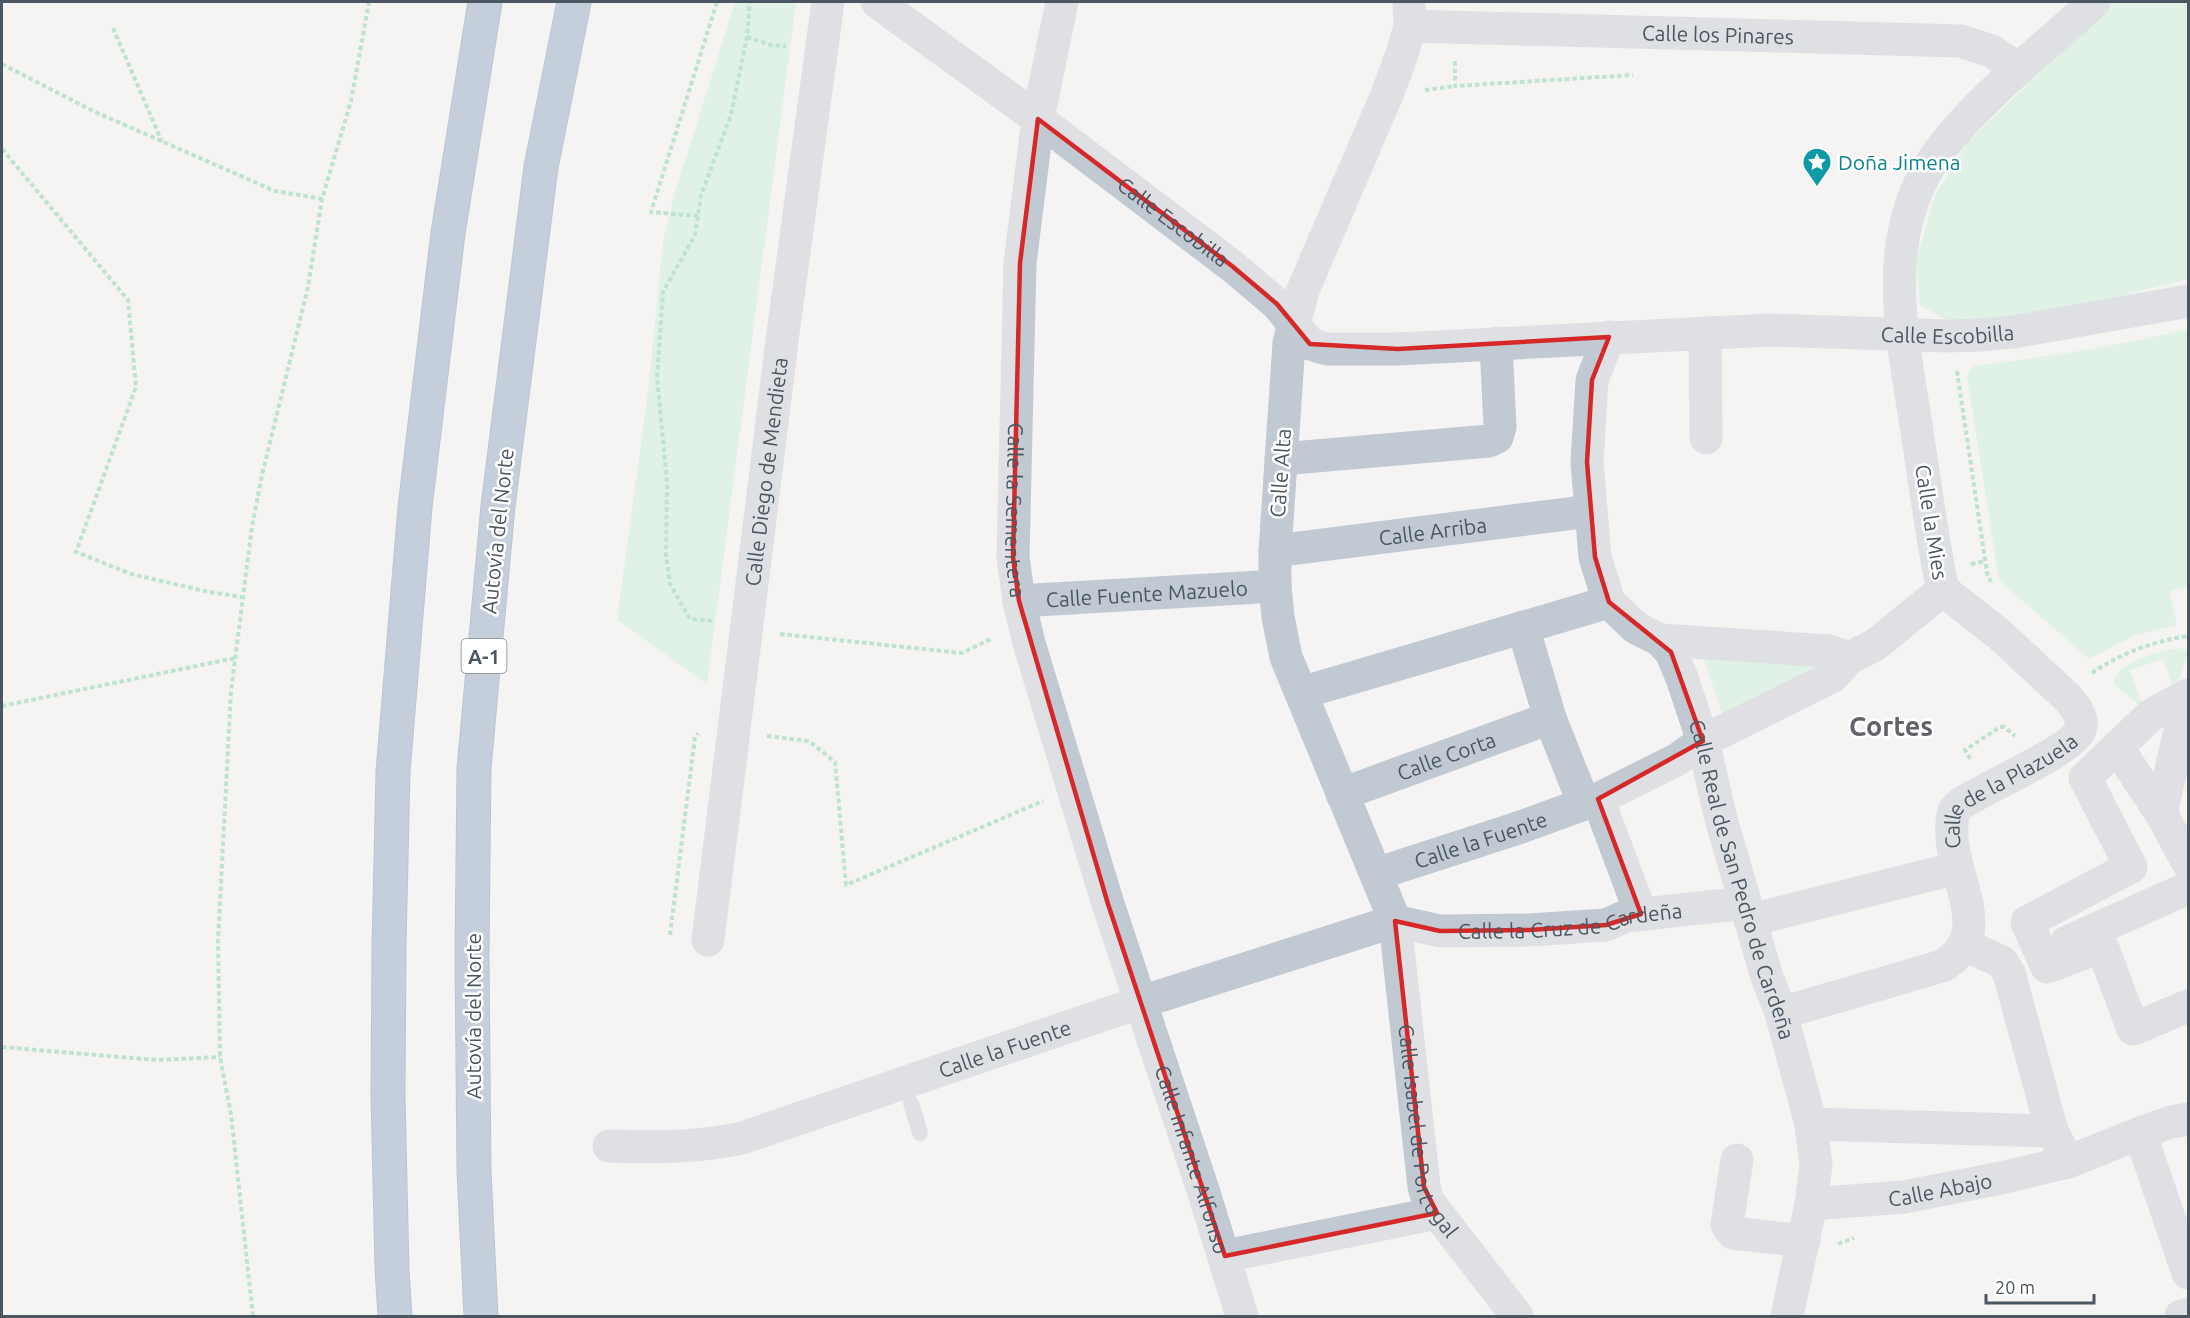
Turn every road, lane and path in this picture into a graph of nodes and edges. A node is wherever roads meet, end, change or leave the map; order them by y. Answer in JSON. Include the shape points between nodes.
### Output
{"nodes":[{"id":1,"x":369,"y":2,"type":"edge"},
{"id":2,"x":485,"y":2,"type":"edge"},
{"id":3,"x":574,"y":2,"type":"edge"},
{"id":4,"x":717,"y":2,"type":"edge"},
{"id":5,"x":750,"y":2,"type":"edge"},
{"id":6,"x":828,"y":2,"type":"edge"},
{"id":7,"x":877,"y":2,"type":"edge"},
{"id":8,"x":1062,"y":2,"type":"edge"},
{"id":9,"x":2094,"y":2,"type":"edge"},
{"id":10,"x":1409,"y":14,"type":"edge"},
{"id":11,"x":1456,"y":27,"type":"junction"},
{"id":12,"x":113,"y":28,"type":"dead end"},
{"id":13,"x":747,"y":37,"type":"junction"},
{"id":14,"x":780,"y":45,"type":"dead end"},
{"id":15,"x":2,"y":64,"type":"edge"},
{"id":16,"x":2019,"y":69,"type":"junction"},
{"id":17,"x":1633,"y":75,"type":"dead end"},
{"id":18,"x":1038,"y":119,"type":"junction"},
{"id":19,"x":162,"y":143,"type":"junction"},
{"id":20,"x":2,"y":149,"type":"edge"},
{"id":21,"x":322,"y":199,"type":"junction"},
{"id":22,"x":698,"y":216,"type":"junction"},
{"id":23,"x":2188,"y":301,"type":"edge"},
{"id":24,"x":1293,"y":323,"type":"junction"},
{"id":25,"x":1705,"y":333,"type":"junction"},
{"id":26,"x":1902,"y":335,"type":"junction"},
{"id":27,"x":1609,"y":337,"type":"junction"},
{"id":28,"x":1496,"y":344,"type":"junction"},
{"id":29,"x":1706,"y":438,"type":"dead end"},
{"id":30,"x":1281,"y":459,"type":"junction"},
{"id":31,"x":1591,"y":512,"type":"junction"},
{"id":32,"x":1275,"y":551,"type":"junction"},
{"id":33,"x":1275,"y":586,"type":"junction"},
{"id":34,"x":1943,"y":590,"type":"junction"},
{"id":35,"x":242,"y":597,"type":"junction"},
{"id":36,"x":1019,"y":601,"type":"junction"},
{"id":37,"x":1609,"y":602,"type":"junction"},
{"id":38,"x":715,"y":621,"type":"dead end"},
{"id":39,"x":1523,"y":627,"type":"junction"},
{"id":40,"x":779,"y":634,"type":"dead end"},
{"id":41,"x":998,"y":636,"type":"dead end"},
{"id":42,"x":2188,"y":636,"type":"edge"},
{"id":43,"x":1660,"y":640,"type":"junction"},
{"id":44,"x":235,"y":658,"type":"junction"},
{"id":45,"x":1849,"y":658,"type":"junction"},
{"id":46,"x":2084,"y":666,"type":"dead end"},
{"id":47,"x":2093,"y":673,"type":"junction"},
{"id":48,"x":2099,"y":681,"type":"dead end"},
{"id":49,"x":1300,"y":693,"type":"junction"},
{"id":50,"x":2188,"y":695,"type":"edge"},
{"id":51,"x":2,"y":706,"type":"edge"},
{"id":52,"x":2074,"y":709,"type":"junction"},
{"id":53,"x":1550,"y":718,"type":"junction"},
{"id":54,"x":766,"y":736,"type":"dead end"},
{"id":55,"x":1703,"y":741,"type":"junction"},
{"id":56,"x":2116,"y":747,"type":"junction"},
{"id":57,"x":1342,"y":794,"type":"junction"},
{"id":58,"x":1046,"y":800,"type":"dead end"},
{"id":59,"x":1591,"y":802,"type":"junction"},
{"id":60,"x":2161,"y":813,"type":"junction"},
{"id":61,"x":2185,"y":850,"type":"edge"},
{"id":62,"x":1957,"y":868,"type":"junction"},
{"id":63,"x":1376,"y":874,"type":"junction"},
{"id":64,"x":2188,"y":888,"type":"edge"},
{"id":65,"x":1748,"y":912,"type":"junction"},
{"id":66,"x":1641,"y":914,"type":"junction"},
{"id":67,"x":1395,"y":921,"type":"junction"},
{"id":68,"x":708,"y":940,"type":"dead end"},
{"id":69,"x":1965,"y":945,"type":"junction"},
{"id":70,"x":2041,"y":954,"type":"junction"},
{"id":71,"x":2002,"y":962,"type":"junction"},
{"id":72,"x":1141,"y":1002,"type":"junction"},
{"id":73,"x":2188,"y":1006,"type":"edge"},
{"id":74,"x":1781,"y":1012,"type":"junction"},
{"id":75,"x":2,"y":1047,"type":"edge"},
{"id":76,"x":219,"y":1057,"type":"junction"},
{"id":77,"x":911,"y":1103,"type":"dead end"},
{"id":78,"x":2183,"y":1114,"type":"edge"},
{"id":79,"x":1812,"y":1124,"type":"junction"},
{"id":80,"x":2052,"y":1131,"type":"junction"},
{"id":81,"x":920,"y":1133,"type":"dead end"},
{"id":82,"x":2140,"y":1133,"type":"junction"},
{"id":83,"x":609,"y":1146,"type":"dead end"},
{"id":84,"x":1737,"y":1160,"type":"dead end"},
{"id":85,"x":2068,"y":1162,"type":"junction"},
{"id":86,"x":1811,"y":1204,"type":"junction"},
{"id":87,"x":1437,"y":1213,"type":"junction"},
{"id":88,"x":1865,"y":1234,"type":"dead end"},
{"id":89,"x":1817,"y":1244,"type":"junction"},
{"id":90,"x":1225,"y":1256,"type":"junction"},
{"id":91,"x":2188,"y":1273,"type":"edge"},
{"id":92,"x":2188,"y":1314,"type":"edge"},
{"id":93,"x":254,"y":1317,"type":"edge"},
{"id":94,"x":395,"y":1317,"type":"edge"},
{"id":95,"x":481,"y":1317,"type":"edge"},
{"id":96,"x":1242,"y":1317,"type":"edge"},
{"id":97,"x":1517,"y":1317,"type":"edge"},
{"id":98,"x":1787,"y":1317,"type":"edge"},
{"id":99,"x":2181,"y":1317,"type":"edge"}],
"edges":[{"from":1,"to":21,"type":"path","via":[[351,101]]},
{"from":2,"to":94,"type":"highway","via":[[448,233],[416,495],[393,772],[388,1095]]},
{"from":3,"to":95,"type":"highway","name":"Autovía del Norte","number":"A-1","via":[[541,167],[498,506],[474,768],[474,1172]]},
{"from":4,"to":22,"type":"path","via":[[651,212]]},
{"from":5,"to":13,"type":"path"},
{"from":6,"to":68,"type":"street","name":"Calle Diego de Mendieta"},
{"from":7,"to":18,"type":"street","name":"Calle Escobilla"},
{"from":8,"to":18,"type":"street","name":"Calle la Sementera"},
{"from":9,"to":16,"type":"street","name":"Calle la Mies"},
{"from":10,"to":11,"type":"street","name":"Calle los Pinares"},
{"from":10,"to":24,"type":"street","name":"Calle Alta","via":[[1388,92],[1329,226]]},
{"from":11,"to":16,"type":"street","name":"Calle los Pinares","via":[[1961,41],[1991,51]]},
{"from":11,"to":17,"type":"path","via":[[1455,86]]},
{"from":12,"to":19,"type":"path"},
{"from":13,"to":14,"type":"path"},
{"from":13,"to":22,"type":"path","via":[[731,115],[701,195]]},
{"from":15,"to":19,"type":"path"},
{"from":16,"to":26,"type":"street","name":"Calle la Mies","via":[[1983,101],[1940,150],[1914,199],[1900,257]]},
{"from":18,"to":24,"type":"street","name":"Calle Escobilla","via":[[1232,266]]},
{"from":18,"to":36,"type":"street","name":"Calle la Sementera","via":[[1020,263],[1013,557]]},
{"from":19,"to":21,"type":"path","via":[[275,191]]},
{"from":20,"to":35,"type":"path","via":[[128,300],[136,387],[76,552],[131,574]]},
{"from":21,"to":35,"type":"path","via":[[308,287],[262,475]]},
{"from":22,"to":38,"type":"path","via":[[695,235],[663,292],[657,377],[667,482],[666,555],[670,584],[690,619]]},
{"from":23,"to":26,"type":"street","name":"Calle Escobilla","via":[[2013,332]]},
{"from":24,"to":28,"type":"street","name":"Calle Escobilla","via":[[1310,344],[1327,349]]},
{"from":24,"to":30,"type":"street","name":"Calle Alta"},
{"from":25,"to":26,"type":"street","name":"Calle Escobilla","via":[[1770,330]]},
{"from":25,"to":27,"type":"street","name":"Calle Escobilla"},
{"from":25,"to":29,"type":"street"},
{"from":26,"to":34,"type":"street","name":"Calle la Mies"},
{"from":27,"to":28,"type":"street","name":"Calle Escobilla"},
{"from":27,"to":31,"type":"street","name":"Calle Real de San Pedro de Cardeña","via":[[1592,380],[1587,462]]},
{"from":28,"to":30,"type":"street","via":[[1500,427],[1497,437],[1489,441]]},
{"from":30,"to":32,"type":"street","name":"Calle Alta"},
{"from":31,"to":32,"type":"street","name":"Calle Arriba"},
{"from":31,"to":37,"type":"street","name":"Calle Real de San Pedro de Cardeña","via":[[1595,557]]},
{"from":32,"to":33,"type":"street","name":"Calle Alta"},
{"from":33,"to":36,"type":"street","name":"Calle Fuente Mazuelo"},
{"from":33,"to":49,"type":"street","name":"Calle Alta","via":[[1286,657]]},
{"from":34,"to":45,"type":"street","name":"Calle la Fuente","via":[[1875,645]]},
{"from":34,"to":52,"type":"street","name":"Calle la Mies","via":[[2000,635]]},
{"from":35,"to":44,"type":"path"},
{"from":36,"to":72,"type":"street","name":"Calle la Sementera","via":[[1108,904]]},
{"from":37,"to":39,"type":"street"},
{"from":37,"to":43,"type":"street","name":"Calle Real de San Pedro de Cardeña","via":[[1636,628]]},
{"from":39,"to":49,"type":"street"},
{"from":39,"to":53,"type":"street"},
{"from":40,"to":41,"type":"path","via":[[962,653]]},
{"from":42,"to":47,"type":"path","via":[[2126,652]]},
{"from":43,"to":45,"type":"street","name":"Calle Real de San Pedro de Cardeña","via":[[1829,651]]},
{"from":43,"to":55,"type":"street","name":"Calle Real de San Pedro de Cardeña","via":[[1671,652]]},
{"from":44,"to":51,"type":"path"},
{"from":44,"to":76,"type":"path","via":[[218,941]]},
{"from":45,"to":55,"type":"street","name":"Calle la Fuente","via":[[1833,676]]},
{"from":46,"to":47,"type":"path"},
{"from":47,"to":48,"type":"path"},
{"from":47,"to":52,"type":"path"},
{"from":49,"to":57,"type":"street","name":"Calle Alta"},
{"from":50,"to":56,"type":"street","name":"Calle de la Plazuela","via":[[2151,715]]},
{"from":50,"to":60,"type":"street"},
{"from":52,"to":62,"type":"street","name":"Calle de la Plazuela","via":[[2081,730],[2074,739],[1956,808],[1951,832]]},
{"from":53,"to":57,"type":"street","name":"Calle Corta"},
{"from":53,"to":59,"type":"street"},
{"from":54,"to":58,"type":"path","via":[[809,741],[835,762],[846,885]]},
{"from":55,"to":59,"type":"street","name":"Calle la Fuente","via":[[1678,759]]},
{"from":55,"to":65,"type":"street","name":"Calle Real de San Pedro de Cardeña"},
{"from":56,"to":60,"type":"street"},
{"from":56,"to":70,"type":"street","name":"Calle de la Plazuela","via":[[2085,778],[2131,867],[2027,922]]},
{"from":57,"to":63,"type":"street","name":"Calle Alta"},
{"from":59,"to":63,"type":"street","name":"Calle la Fuente"},
{"from":59,"to":66,"type":"street"},
{"from":60,"to":61,"type":"street"},
{"from":62,"to":65,"type":"street","name":"Calle de la Plazuela"},
{"from":62,"to":69,"type":"street","name":"Calle de la Plazuela","via":[[1968,906],[1970,933]]},
{"from":63,"to":67,"type":"street","name":"Calle Alta"},
{"from":64,"to":70,"type":"street"},
{"from":65,"to":66,"type":"street","name":"Calle la Cruz de Cardeña"},
{"from":65,"to":74,"type":"street","name":"Calle Real de San Pedro de Cardeña"},
{"from":66,"to":67,"type":"street","name":"Calle la Cruz de Cardeña","via":[[1606,925],[1529,930],[1440,931]]},
{"from":67,"to":72,"type":"street","name":"Calle la Fuente"},
{"from":67,"to":87,"type":"street","name":"Calle Isabel de Portugal","via":[[1424,1187]]},
{"from":69,"to":71,"type":"street"},
{"from":69,"to":74,"type":"street","via":[[1942,966]]},
{"from":70,"to":71,"type":"street"},
{"from":70,"to":73,"type":"street","via":[[2048,967],[2102,946],[2133,1029]]},
{"from":71,"to":80,"type":"street","via":[[2014,988]]},
{"from":72,"to":83,"type":"street","name":"Calle la Fuente","via":[[742,1138],[678,1147]]},
{"from":72,"to":90,"type":"street","name":"Calle Infante Alfonso"},
{"from":74,"to":79,"type":"street","name":"Calle Real de San Pedro de Cardeña"},
{"from":75,"to":76,"type":"path","via":[[157,1060]]},
{"from":76,"to":93,"type":"path","via":[[231,1114]]},
{"from":77,"to":81,"type":"lane"},
{"from":78,"to":82,"type":"street","name":"Calle Abajo"},
{"from":79,"to":80,"type":"street"},
{"from":79,"to":86,"type":"street","name":"Calle Real de San Pedro de Cardeña","via":[[1816,1165]]},
{"from":80,"to":85,"type":"street"},
{"from":82,"to":85,"type":"street","name":"Calle Abajo"},
{"from":82,"to":91,"type":"street"},
{"from":84,"to":89,"type":"street","via":[[1728,1225],[1733,1233]]},
{"from":85,"to":86,"type":"street","name":"Calle Abajo","via":[[1904,1197]]},
{"from":86,"to":89,"type":"street","name":"Calle Real de San Pedro de Cardeña"},
{"from":87,"to":90,"type":"street"},
{"from":87,"to":97,"type":"street","name":"Calle Isabel de Portugal"},
{"from":88,"to":89,"type":"path"},
{"from":89,"to":98,"type":"street","name":"Calle Real de San Pedro de Cardeña"},
{"from":90,"to":96,"type":"street","name":"Calle Infante Alfonso"},
{"from":92,"to":99,"type":"street"}]}
